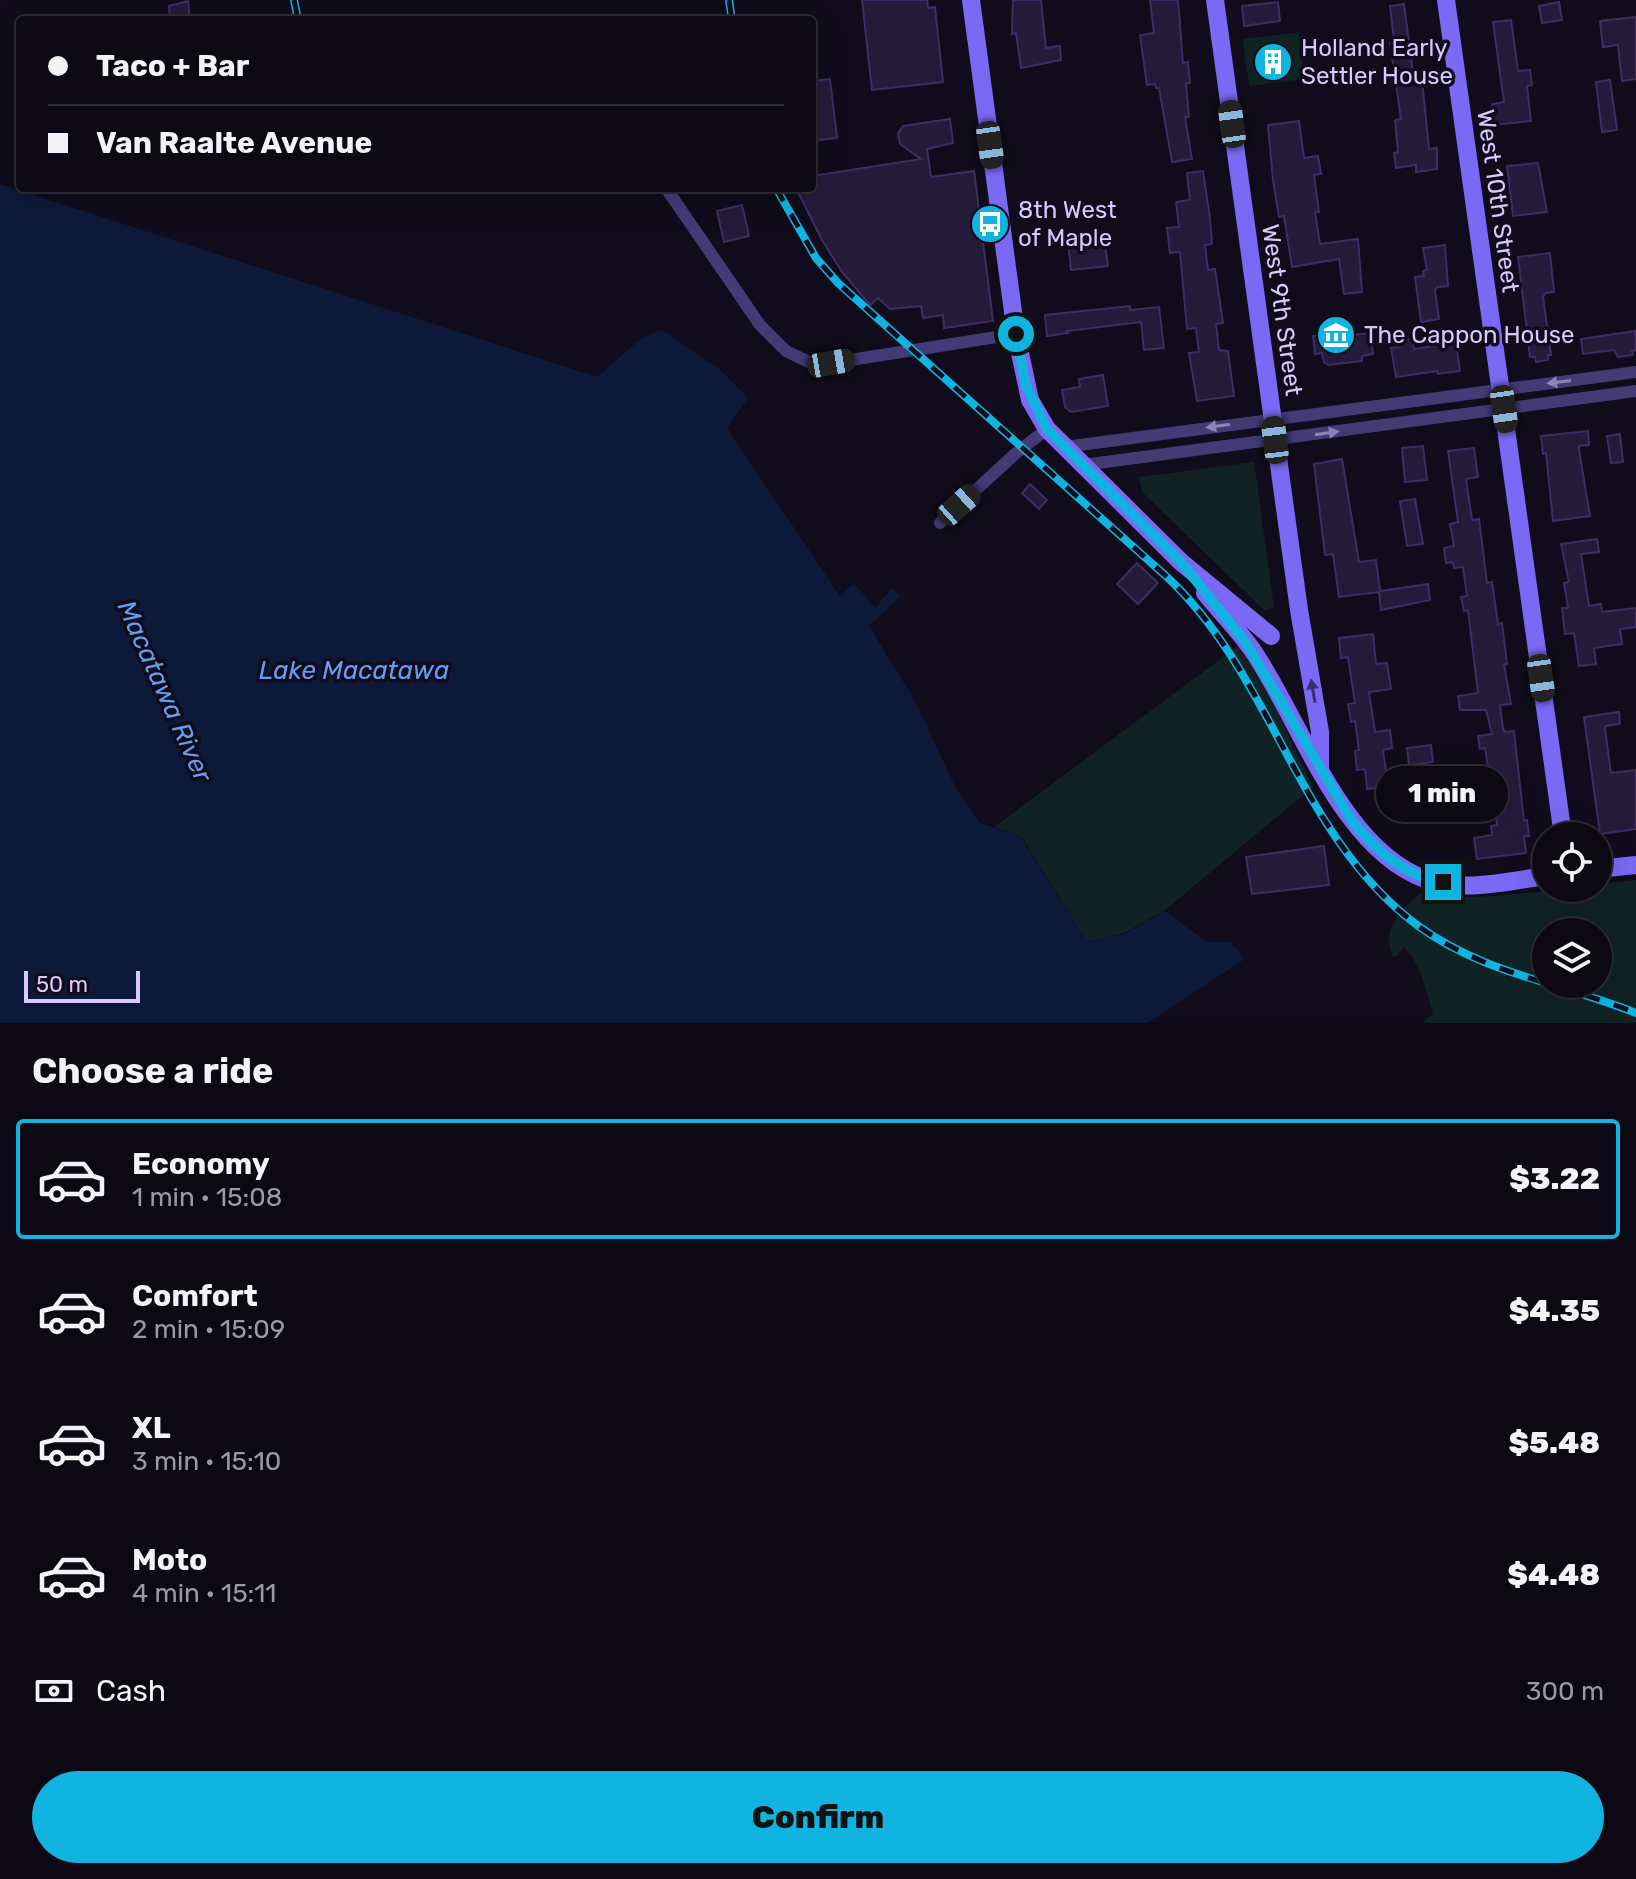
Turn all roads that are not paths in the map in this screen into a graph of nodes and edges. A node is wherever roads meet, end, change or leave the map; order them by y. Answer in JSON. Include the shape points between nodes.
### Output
{"nodes":[{"id":1,"x":971,"y":0,"type":"edge"},
{"id":2,"x":1215,"y":0,"type":"edge"},
{"id":3,"x":1446,"y":0,"type":"edge"},
{"id":4,"x":669,"y":192,"type":"edge"},
{"id":5,"x":1016,"y":334,"type":"junction"},
{"id":6,"x":1636,"y":372,"type":"edge"},
{"id":7,"x":1501,"y":390,"type":"junction"},
{"id":8,"x":1636,"y":391,"type":"edge"},
{"id":9,"x":1504,"y":409,"type":"junction"},
{"id":10,"x":1273,"y":419,"type":"junction"},
{"id":11,"x":1047,"y":429,"type":"junction"},
{"id":12,"x":1275,"y":440,"type":"junction"},
{"id":13,"x":1064,"y":447,"type":"junction"},
{"id":14,"x":1083,"y":465,"type":"junction"},
{"id":15,"x":940,"y":523,"type":"dead end"},
{"id":16,"x":1181,"y":562,"type":"junction"},
{"id":17,"x":1299,"y":610,"type":"junction"},
{"id":18,"x":1271,"y":636,"type":"junction"},
{"id":19,"x":1256,"y":655,"type":"junction"},
{"id":20,"x":1320,"y":768,"type":"junction"},
{"id":21,"x":1561,"y":822,"type":"edge"},
{"id":22,"x":1636,"y":865,"type":"edge"},
{"id":23,"x":1612,"y":868,"type":"edge"},
{"id":24,"x":1532,"y":878,"type":"edge"}],
"edges":[{"from":1,"to":5,"type":"street"},
{"from":2,"to":10,"type":"street","name":"West 9th Street"},
{"from":3,"to":7,"type":"street","name":"West 10th Street"},
{"from":4,"to":5,"type":"street","via":[[760,325],[786,351],[811,363]]},
{"from":5,"to":11,"type":"street","via":[[1026,386]]},
{"from":6,"to":7,"type":"street","one_way":true},
{"from":7,"to":9,"type":"street","name":"West 10th Street"},
{"from":7,"to":10,"type":"street"},
{"from":8,"to":9,"type":"street"},
{"from":12,"to":9,"type":"street","one_way":true},
{"from":9,"to":21,"type":"street","name":"West 10th Street"},
{"from":10,"to":12,"type":"street","name":"West 9th Street"},
{"from":10,"to":13,"type":"street","one_way":true},
{"from":11,"to":13,"type":"street"},
{"from":11,"to":15,"type":"street"},
{"from":12,"to":14,"type":"street"},
{"from":12,"to":17,"type":"street","name":"West 9th Street"},
{"from":13,"to":14,"type":"street"},
{"from":14,"to":16,"type":"street"},
{"from":16,"to":18,"type":"street"},
{"from":16,"to":19,"type":"street"},
{"from":17,"to":18,"type":"street","via":[[1288,627]]},
{"from":20,"to":17,"type":"street","name":"West 9th Street","one_way":true,"via":[[1320,732]]},
{"from":18,"to":19,"type":"street"},
{"from":19,"to":20,"type":"street"},
{"from":20,"to":24,"type":"street","via":[[1352,821],[1379,850],[1426,880],[1493,883]]},
{"from":22,"to":23,"type":"street"}]}
